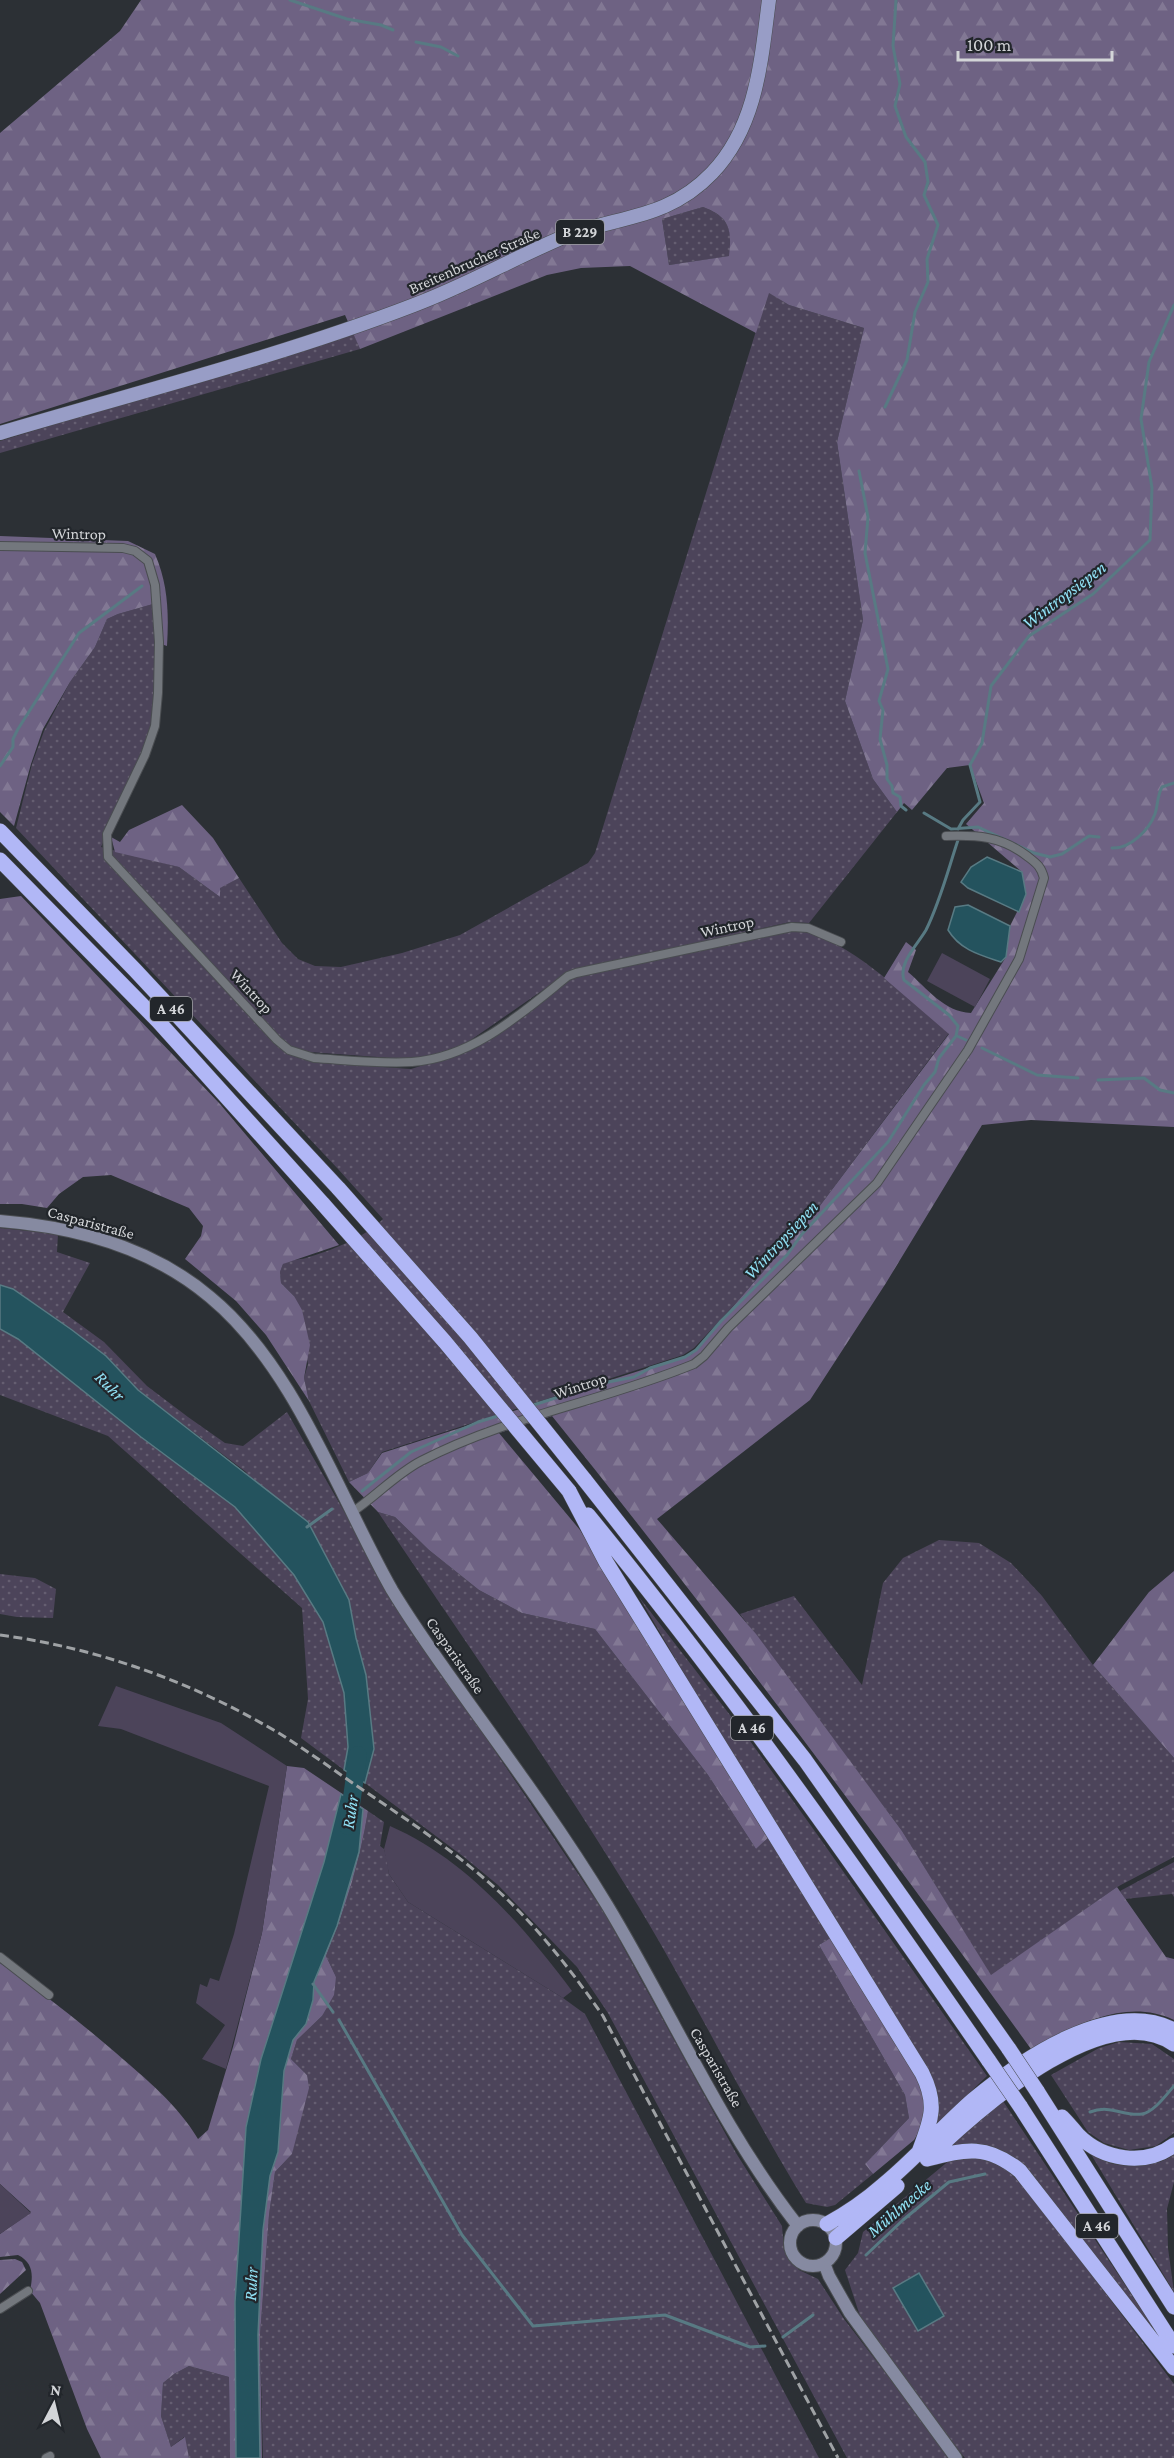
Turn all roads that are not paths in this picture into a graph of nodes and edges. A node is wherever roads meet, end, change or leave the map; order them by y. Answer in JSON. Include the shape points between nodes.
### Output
{"nodes":[{"id":1,"x":770,"y":0,"type":"edge"},
{"id":2,"x":0,"y":433,"type":"edge"},
{"id":3,"x":0,"y":546,"type":"edge"},
{"id":4,"x":0,"y":831,"type":"edge"},
{"id":5,"x":946,"y":836,"type":"dead end"},
{"id":6,"x":0,"y":860,"type":"edge"},
{"id":7,"x":841,"y":942,"type":"dead end"},
{"id":8,"x":0,"y":1221,"type":"edge"},
{"id":9,"x":569,"y":1491,"type":"junction"},
{"id":10,"x":351,"y":1513,"type":"junction"},
{"id":11,"x":0,"y":1957,"type":"edge"},
{"id":12,"x":49,"y":1995,"type":"dead end"},
{"id":13,"x":1174,"y":2030,"type":"edge"},
{"id":14,"x":1174,"y":2044,"type":"edge"},
{"id":15,"x":1037,"y":2091,"type":"junction"},
{"id":16,"x":1174,"y":2145,"type":"edge"},
{"id":17,"x":923,"y":2155,"type":"junction"},
{"id":18,"x":798,"y":2226,"type":"junction"},
{"id":19,"x":831,"y":2231,"type":"junction"},
{"id":20,"x":824,"y":2263,"type":"junction"},
{"id":21,"x":27,"y":2291,"type":"dead end"},
{"id":22,"x":1174,"y":2307,"type":"edge"},
{"id":23,"x":0,"y":2309,"type":"edge"},
{"id":24,"x":1174,"y":2346,"type":"edge"},
{"id":25,"x":1174,"y":2368,"type":"edge"},
{"id":26,"x":956,"y":2458,"type":"edge"}],
"edges":[{"from":1,"to":2,"type":"main road","name":"Breitenbrucher Straße","number":"B 229","via":[[756,87],[737,138],[720,164],[670,205],[563,238],[411,307],[270,354]]},
{"from":3,"to":7,"type":"street","name":"Wintrop","via":[[123,548],[148,561],[155,585],[159,642],[155,726],[106,834],[108,857],[277,1040],[298,1054],[315,1058],[420,1061],[468,1047],[576,973],[792,927],[808,928]]},
{"from":4,"to":15,"type":"highway","number":"A 46","bridge":true,"via":[[339,1189],[470,1337],[805,1760]]},
{"from":5,"to":10,"type":"street","name":"Wintrop","via":[[981,835],[1000,840],[1041,867],[1044,878],[1019,959],[968,1050],[877,1184],[694,1364],[493,1428],[456,1444],[418,1462]]},
{"from":6,"to":9,"type":"highway","number":"A 46","bridge":true,"via":[[158,1021],[445,1342]]},
{"from":8,"to":10,"type":"main road","name":"Casparistraße","via":[[38,1224],[114,1243],[164,1265],[211,1297],[236,1321],[276,1373]]},
{"from":9,"to":17,"type":"highway","via":[[606,1562],[921,2073],[933,2106]]},
{"from":9,"to":24,"type":"highway","number":"A 46","bridge":true,"via":[[813,1808],[1020,2106]]},
{"from":10,"to":18,"type":"main road","name":"Casparistraße","via":[[414,1624],[560,1830],[763,2180]]},
{"from":11,"to":12,"type":"street"},
{"from":13,"to":17,"type":"highway","via":[[1133,2019],[1069,2039],[1022,2064],[972,2102]]},
{"from":14,"to":17,"type":"highway","via":[[1144,2032],[1122,2032],[1069,2052],[996,2098]]},
{"from":15,"to":16,"type":"highway","via":[[1078,2135],[1105,2153],[1147,2158]]},
{"from":15,"to":22,"type":"highway","number":"A 46"},
{"from":17,"to":19,"type":"highway","via":[[889,2194]]},
{"from":17,"to":25,"type":"highway","via":[[974,2150],[999,2157],[1020,2171]]},
{"from":18,"to":19,"type":"main road","via":[[814,2220]]},
{"from":18,"to":20,"type":"main road","via":[[790,2243],[792,2253],[807,2265]]},
{"from":19,"to":20,"type":"main road","via":[[834,2252]]},
{"from":20,"to":26,"type":"main road","via":[[850,2313]]},
{"from":21,"to":23,"type":"street"}]}
